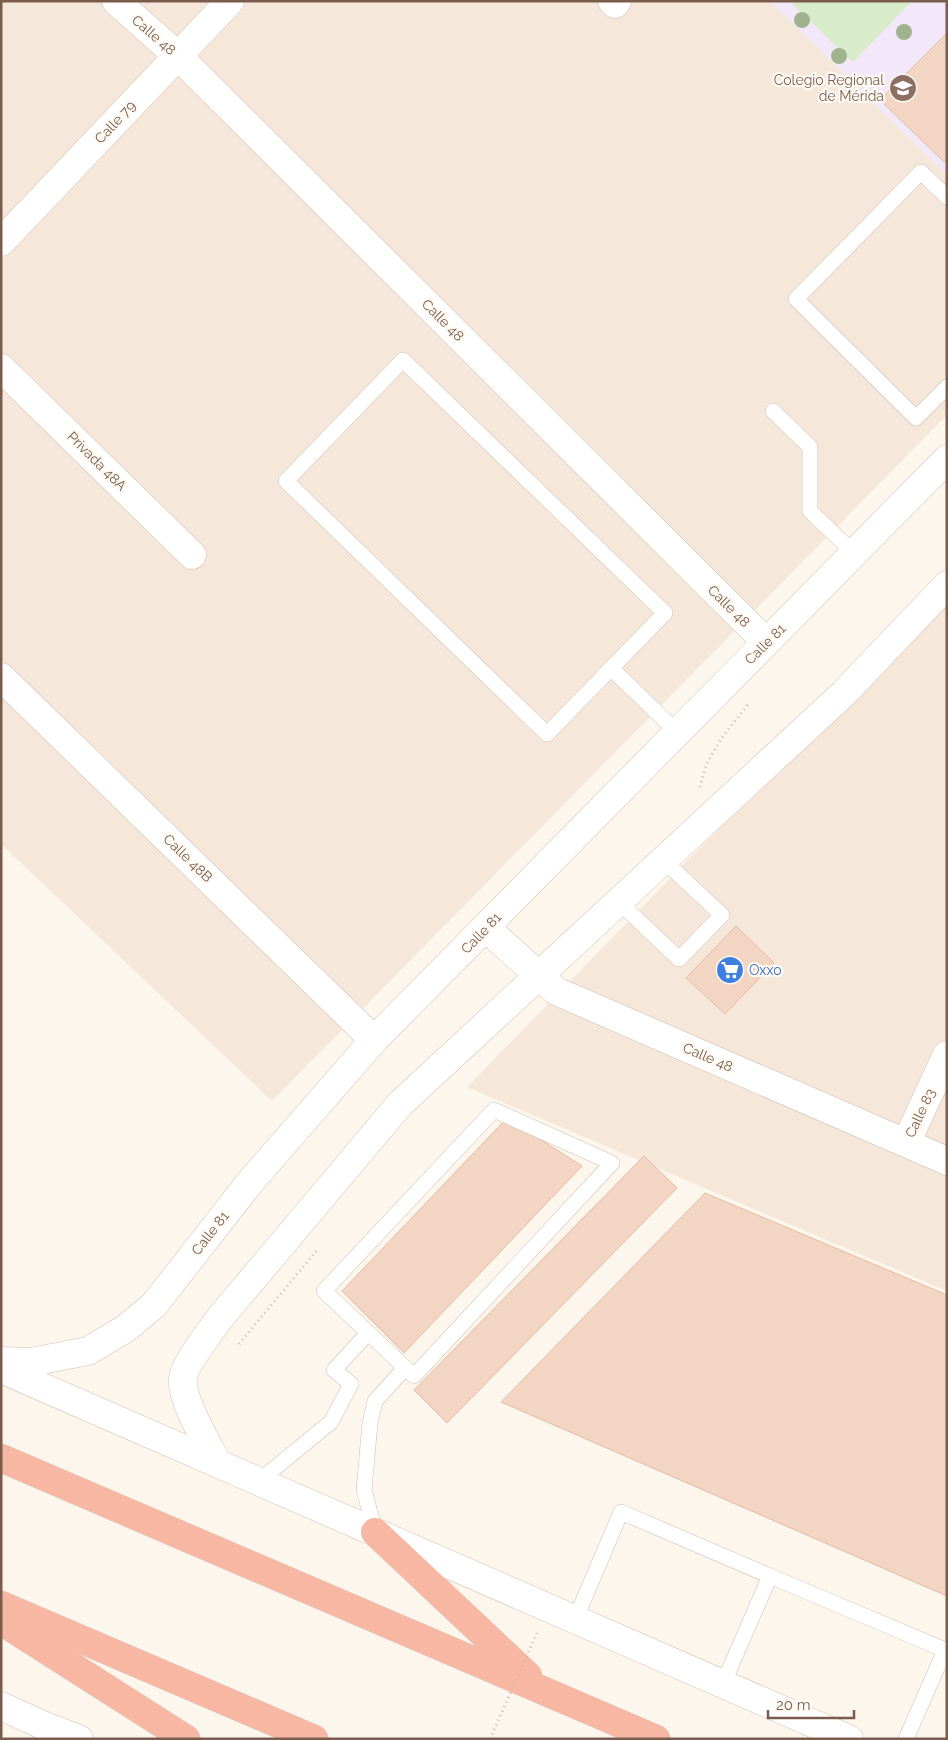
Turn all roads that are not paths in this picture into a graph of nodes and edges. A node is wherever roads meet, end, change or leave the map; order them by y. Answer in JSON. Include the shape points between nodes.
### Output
{"nodes":[{"id":1,"x":116,"y":1,"type":"edge"},
{"id":2,"x":230,"y":1,"type":"edge"},
{"id":3,"x":178,"y":56,"type":"junction"},
{"id":4,"x":947,"y":198,"type":"edge"},
{"id":5,"x":1,"y":242,"type":"edge"},
{"id":6,"x":1,"y":368,"type":"edge"},
{"id":7,"x":947,"y":387,"type":"edge"},
{"id":8,"x":773,"y":411,"type":"dead end"},
{"id":9,"x":947,"y":459,"type":"edge"},
{"id":10,"x":854,"y":553,"type":"junction"},
{"id":11,"x":192,"y":555,"type":"dead end"},
{"id":12,"x":947,"y":585,"type":"edge"},
{"id":13,"x":766,"y":642,"type":"junction"},
{"id":14,"x":611,"y":668,"type":"junction"},
{"id":15,"x":1,"y":677,"type":"edge"},
{"id":16,"x":677,"y":732,"type":"junction"},
{"id":17,"x":664,"y":860,"type":"junction"},
{"id":18,"x":619,"y":902,"type":"junction"},
{"id":19,"x":486,"y":928,"type":"junction"},
{"id":20,"x":539,"y":976,"type":"junction"},
{"id":21,"x":374,"y":1040,"type":"junction"},
{"id":22,"x":947,"y":1055,"type":"edge"},
{"id":23,"x":906,"y":1143,"type":"junction"},
{"id":24,"x":947,"y":1161,"type":"edge"},
{"id":25,"x":368,"y":1333,"type":"junction"},
{"id":26,"x":1,"y":1361,"type":"edge"},
{"id":27,"x":405,"y":1368,"type":"junction"},
{"id":28,"x":1,"y":1369,"type":"edge"},
{"id":29,"x":1,"y":1458,"type":"edge"},
{"id":30,"x":218,"y":1463,"type":"junction"},
{"id":31,"x":259,"y":1482,"type":"junction"},
{"id":32,"x":375,"y":1532,"type":"junction"},
{"id":33,"x":770,"y":1576,"type":"junction"},
{"id":34,"x":1,"y":1605,"type":"edge"},
{"id":35,"x":575,"y":1620,"type":"junction"},
{"id":36,"x":1,"y":1621,"type":"edge"},
{"id":37,"x":723,"y":1684,"type":"junction"},
{"id":38,"x":542,"y":1689,"type":"junction"},
{"id":39,"x":1,"y":1706,"type":"edge"},
{"id":40,"x":79,"y":1739,"type":"edge"},
{"id":41,"x":186,"y":1739,"type":"edge"},
{"id":42,"x":314,"y":1739,"type":"edge"},
{"id":43,"x":656,"y":1739,"type":"edge"},
{"id":44,"x":849,"y":1739,"type":"edge"},
{"id":45,"x":906,"y":1739,"type":"edge"}],
"edges":[{"from":1,"to":3,"type":"main road","name":"Calle 48"},
{"from":2,"to":3,"type":"main road","name":"Calle 79"},
{"from":3,"to":5,"type":"main road","name":"Calle 79"},
{"from":3,"to":13,"type":"main road","name":"Calle 48"},
{"from":4,"to":7,"type":"lane","via":[[921,172],[796,299],[916,418]]},
{"from":6,"to":11,"type":"main road","name":"Privada 48A"},
{"from":8,"to":10,"type":"lane","via":[[810,447],[810,511]]},
{"from":9,"to":10,"type":"main road","name":"Calle 81"},
{"from":10,"to":13,"type":"main road","name":"Calle 81"},
{"from":12,"to":17,"type":"main road","via":[[843,694]]},
{"from":13,"to":16,"type":"main road","name":"Calle 81"},
{"from":14,"to":14,"type":"lane","via":[[665,613],[404,360],[286,481],[547,734]]},
{"from":14,"to":16,"type":"lane"},
{"from":15,"to":21,"type":"main road","name":"Calle 48B"},
{"from":16,"to":19,"type":"main road","name":"Calle 81"},
{"from":17,"to":18,"type":"main road"},
{"from":17,"to":18,"type":"lane","via":[[722,915],[679,960]]},
{"from":18,"to":20,"type":"main road"},
{"from":19,"to":20,"type":"main road","name":"Calle 48"},
{"from":19,"to":21,"type":"main road","name":"Calle 81"},
{"from":20,"to":23,"type":"main road","name":"Calle 48","via":[[556,991]]},
{"from":20,"to":30,"type":"main road","via":[[400,1104],[219,1319],[193,1356],[183,1378],[187,1404]]},
{"from":21,"to":26,"type":"main road","name":"Calle 81","via":[[251,1181],[154,1305],[125,1329],[88,1351],[31,1362]]},
{"from":22,"to":23,"type":"main road","name":"Calle 83"},
{"from":23,"to":24,"type":"main road","name":"Calle 48"},
{"from":25,"to":27,"type":"lane"},
{"from":25,"to":27,"type":"lane","via":[[324,1291],[494,1110],[612,1163],[414,1376]]},
{"from":25,"to":31,"type":"lane","via":[[334,1370],[351,1384],[331,1422]]},
{"from":27,"to":32,"type":"lane","via":[[375,1401],[370,1423],[364,1490]]},
{"from":28,"to":30,"type":"main road"},
{"from":29,"to":38,"type":"highway"},
{"from":30,"to":31,"type":"main road"},
{"from":31,"to":32,"type":"main road"},
{"from":32,"to":35,"type":"main road"},
{"from":32,"to":38,"type":"highway"},
{"from":33,"to":35,"type":"lane","via":[[621,1512]]},
{"from":33,"to":37,"type":"lane"},
{"from":33,"to":45,"type":"lane","via":[[945,1650]]},
{"from":34,"to":42,"type":"highway"},
{"from":35,"to":37,"type":"main road"},
{"from":36,"to":41,"type":"highway"},
{"from":37,"to":44,"type":"main road"},
{"from":38,"to":43,"type":"highway"},
{"from":39,"to":40,"type":"main road"}]}
